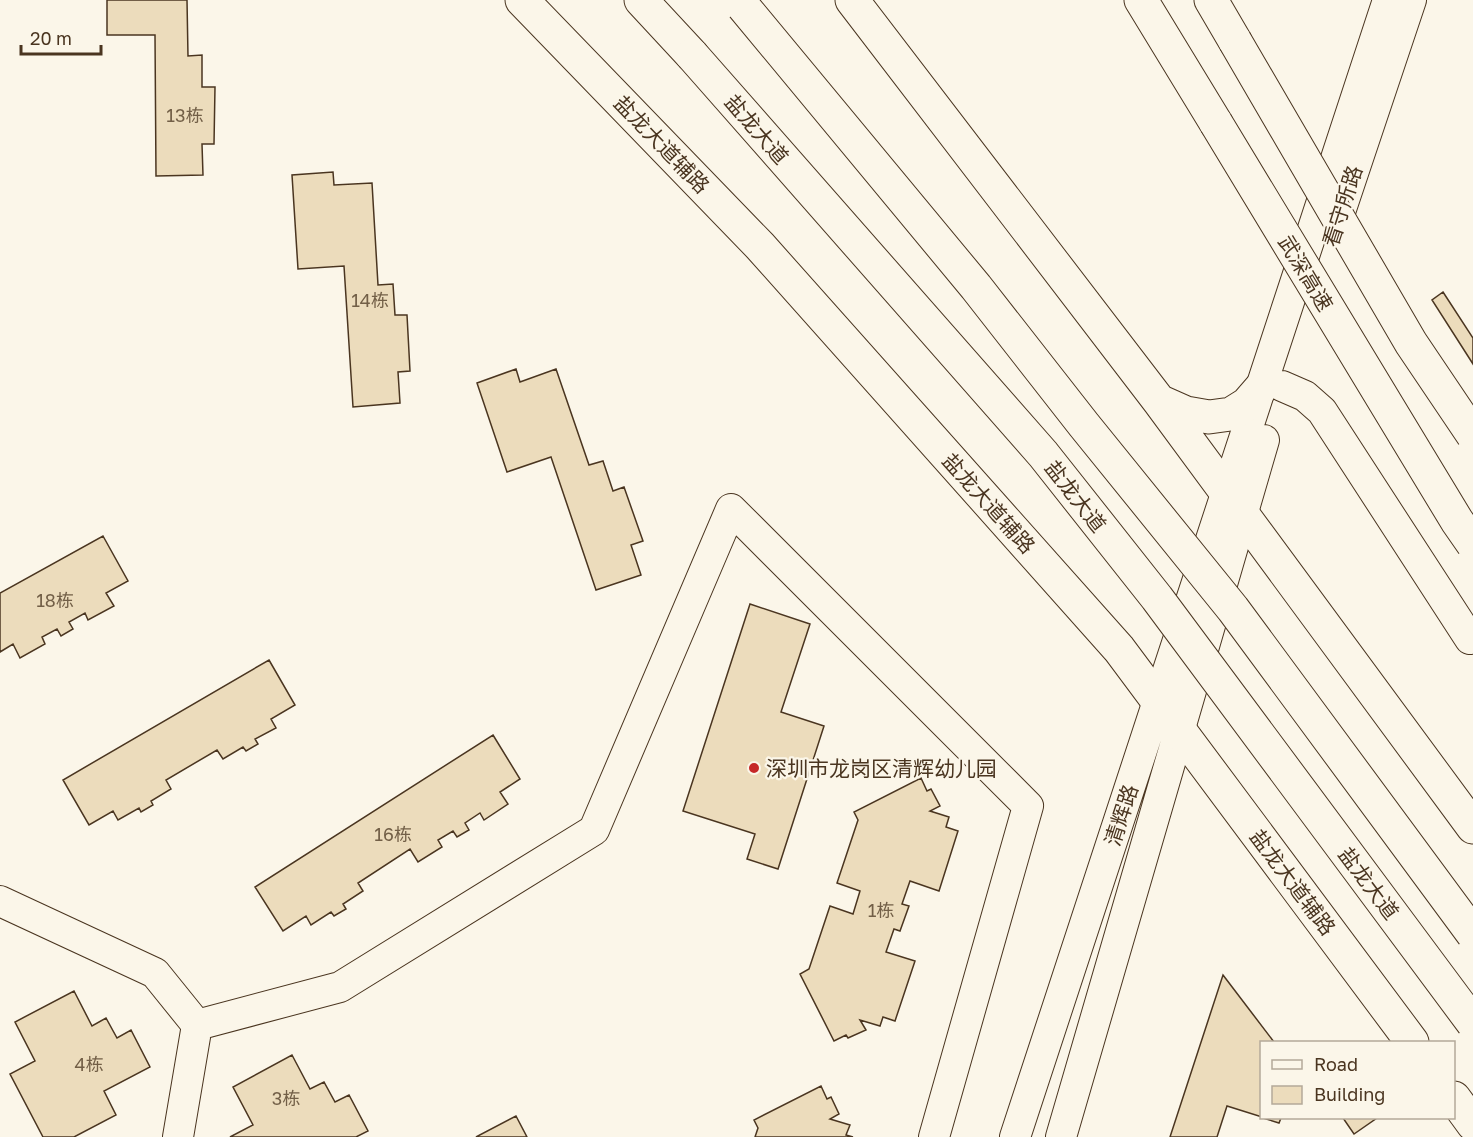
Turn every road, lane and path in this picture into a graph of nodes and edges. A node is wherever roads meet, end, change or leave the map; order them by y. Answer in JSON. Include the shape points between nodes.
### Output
{"nodes":[{"id":1,"x":522,"y":0,"type":"edge"},
{"id":2,"x":641,"y":0,"type":"edge"},
{"id":3,"x":852,"y":0,"type":"edge"},
{"id":4,"x":1141,"y":0,"type":"edge"},
{"id":5,"x":1211,"y":0,"type":"edge"},
{"id":6,"x":1388,"y":0,"type":"edge"},
{"id":7,"x":1411,"y":0,"type":"edge"},
{"id":8,"x":740,"y":3,"type":"edge"},
{"id":9,"x":1271,"y":387,"type":"junction"},
{"id":10,"x":1159,"y":401,"type":"junction"},
{"id":11,"x":1473,"y":435,"type":"edge"},
{"id":12,"x":1234,"y":504,"type":"junction"},
{"id":13,"x":1473,"y":544,"type":"edge"},
{"id":14,"x":1473,"y":637,"type":"edge"},
{"id":15,"x":1158,"y":701,"type":"junction"},
{"id":16,"x":1179,"y":730,"type":"junction"},
{"id":17,"x":1473,"y":827,"type":"edge"},
{"id":18,"x":0,"y":901,"type":"edge"},
{"id":19,"x":1473,"y":934,"type":"edge"},
{"id":20,"x":1473,"y":1023,"type":"edge"},
{"id":21,"x":197,"y":1025,"type":"junction"},
{"id":22,"x":1411,"y":1041,"type":"edge"},
{"id":23,"x":1455,"y":1099,"type":"edge"},
{"id":24,"x":1473,"y":1124,"type":"edge"},
{"id":25,"x":178,"y":1137,"type":"edge"},
{"id":26,"x":934,"y":1137,"type":"edge"},
{"id":27,"x":1015,"y":1137,"type":"edge"},
{"id":28,"x":1061,"y":1137,"type":"edge"}],
"edges":[{"from":1,"to":15,"type":"main road","name":"盐龙大道辅路","via":[[760,246],[1119,649]]},
{"from":2,"to":20,"type":"main road","name":"盐龙大道","bridge":true,"via":[[1043,454],[1157,598]]},
{"from":3,"to":10,"type":"main road"},
{"from":4,"to":13,"type":"main road","name":"武深高速","bridge":true},
{"from":5,"to":11,"type":"main road","bridge":true,"via":[[1411,343]]},
{"from":6,"to":9,"type":"street","name":"看守所路"},
{"from":7,"to":9,"type":"street","name":"看守所路"},
{"from":8,"to":19,"type":"main road","bridge":true,"via":[[976,287],[1233,609]]},
{"from":9,"to":10,"type":"main road","via":[[1231,414],[1209,417]]},
{"from":9,"to":12,"type":"street","name":"看守所路"},
{"from":9,"to":14,"type":"street","via":[[1305,396],[1322,411],[1470,639]]},
{"from":10,"to":12,"type":"main road"},
{"from":12,"to":15,"type":"street","name":"清辉路"},
{"from":12,"to":16,"type":"street","name":"清辉路"},
{"from":12,"to":17,"type":"main road"},
{"from":15,"to":16,"type":"main road","name":"盐龙大道辅路"},
{"from":15,"to":27,"type":"street","name":"清辉路"},
{"from":16,"to":22,"type":"main road","name":"盐龙大道辅路"},
{"from":16,"to":28,"type":"street","name":"清辉路"},
{"from":18,"to":21,"type":"street","via":[[155,973]]},
{"from":21,"to":25,"type":"street"},
{"from":21,"to":26,"type":"street","via":[[340,987],[594,830],[731,509],[1028,806]]},
{"from":23,"to":24,"type":"main road"}]}
